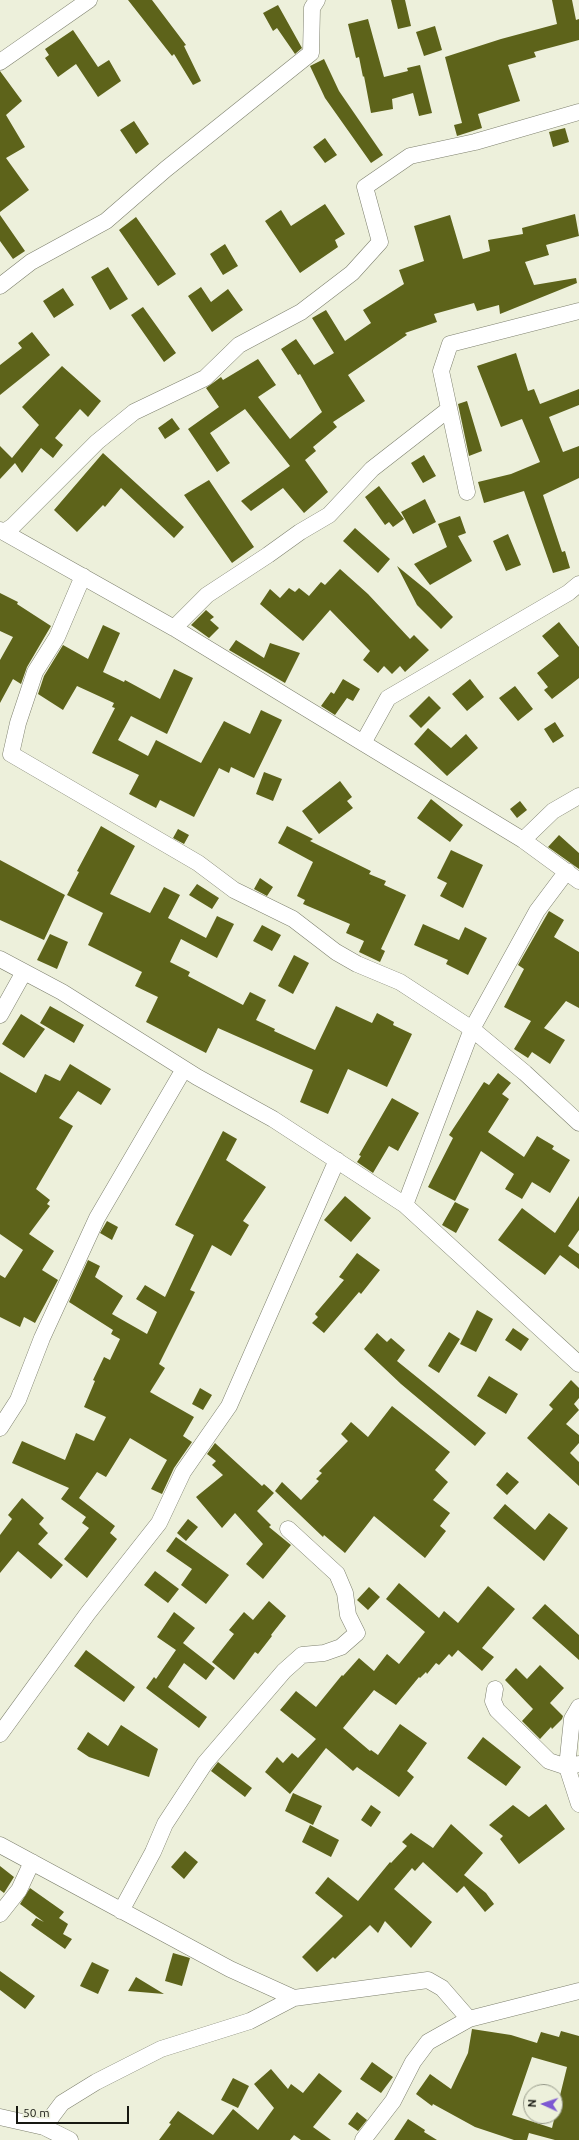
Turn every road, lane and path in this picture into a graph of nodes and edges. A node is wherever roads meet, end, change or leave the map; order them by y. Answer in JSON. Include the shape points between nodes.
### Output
{"nodes":[{"id":1,"x":89,"y":0,"type":"edge"},
{"id":2,"x":317,"y":0,"type":"edge"},
{"id":3,"x":0,"y":62,"type":"edge"},
{"id":4,"x":579,"y":112,"type":"edge"},
{"id":5,"x":0,"y":286,"type":"edge"},
{"id":6,"x":579,"y":311,"type":"edge"},
{"id":7,"x":449,"y":409,"type":"junction"},
{"id":8,"x":467,"y":492,"type":"dead end"},
{"id":9,"x":2,"y":531,"type":"edge"},
{"id":10,"x":83,"y":576,"type":"junction"},
{"id":11,"x":579,"y":584,"type":"edge"},
{"id":12,"x":174,"y":628,"type":"junction"},
{"id":13,"x":363,"y":742,"type":"junction"},
{"id":14,"x":6,"y":750,"type":"edge"},
{"id":15,"x":579,"y":796,"type":"edge"},
{"id":16,"x":523,"y":840,"type":"junction"},
{"id":17,"x":567,"y":871,"type":"junction"},
{"id":18,"x":579,"y":881,"type":"edge"},
{"id":19,"x":0,"y":959,"type":"edge"},
{"id":20,"x":24,"y":972,"type":"junction"},
{"id":21,"x":0,"y":1015,"type":"edge"},
{"id":22,"x":472,"y":1029,"type":"junction"},
{"id":23,"x":184,"y":1069,"type":"junction"},
{"id":24,"x":579,"y":1123,"type":"edge"},
{"id":25,"x":337,"y":1160,"type":"junction"},
{"id":26,"x":405,"y":1205,"type":"junction"},
{"id":27,"x":579,"y":1364,"type":"edge"},
{"id":28,"x":0,"y":1428,"type":"edge"},
{"id":29,"x":288,"y":1529,"type":"dead end"},
{"id":30,"x":495,"y":1689,"type":"dead end"},
{"id":31,"x":579,"y":1707,"type":"edge"},
{"id":32,"x":0,"y":1734,"type":"edge"},
{"id":33,"x":573,"y":1765,"type":"edge"},
{"id":34,"x":579,"y":1804,"type":"edge"},
{"id":35,"x":0,"y":1845,"type":"edge"},
{"id":36,"x":32,"y":1862,"type":"junction"},
{"id":37,"x":121,"y":1912,"type":"junction"},
{"id":38,"x":0,"y":1914,"type":"edge"},
{"id":39,"x":579,"y":1991,"type":"edge"},
{"id":40,"x":294,"y":1998,"type":"junction"},
{"id":41,"x":470,"y":2019,"type":"junction"},
{"id":42,"x":0,"y":2117,"type":"edge"},
{"id":43,"x":44,"y":2127,"type":"junction"},
{"id":44,"x":70,"y":2140,"type":"edge"},
{"id":45,"x":363,"y":2140,"type":"edge"}],
"edges":[{"from":1,"to":3,"type":"street"},
{"from":2,"to":5,"type":"street","via":[[312,8],[311,52],[106,221],[31,262]]},
{"from":4,"to":9,"type":"street","via":[[475,142],[410,156],[365,187],[380,242],[352,273],[301,312],[239,344],[205,378],[134,412],[97,442],[13,526]]},
{"from":6,"to":7,"type":"street","via":[[450,344],[441,371]]},
{"from":7,"to":8,"type":"street"},
{"from":7,"to":12,"type":"street","via":[[372,470],[329,515],[207,595]]},
{"from":9,"to":10,"type":"street"},
{"from":10,"to":12,"type":"street"},
{"from":10,"to":14,"type":"street","via":[[57,637],[34,672],[18,723]]},
{"from":11,"to":13,"type":"street","via":[[568,593],[388,698]]},
{"from":12,"to":13,"type":"street"},
{"from":13,"to":16,"type":"street"},
{"from":14,"to":22,"type":"street","via":[[198,863],[234,890],[293,919],[336,952],[400,982]]},
{"from":15,"to":16,"type":"street","via":[[553,811]]},
{"from":16,"to":17,"type":"street"},
{"from":17,"to":18,"type":"street"},
{"from":17,"to":22,"type":"street","via":[[537,911]]},
{"from":19,"to":20,"type":"street"},
{"from":20,"to":21,"type":"street"},
{"from":20,"to":23,"type":"street","via":[[62,992]]},
{"from":22,"to":24,"type":"street"},
{"from":22,"to":26,"type":"street"},
{"from":23,"to":25,"type":"street","via":[[273,1119]]},
{"from":23,"to":28,"type":"street","via":[[97,1218],[42,1338],[18,1400]]},
{"from":25,"to":26,"type":"street"},
{"from":25,"to":32,"type":"street","via":[[228,1406],[184,1472],[158,1523],[88,1613]]},
{"from":26,"to":27,"type":"street"},
{"from":29,"to":37,"type":"street","via":[[337,1574],[346,1593],[348,1615],[357,1633],[336,1649],[302,1655],[284,1670],[205,1763],[165,1824]]},
{"from":30,"to":33,"type":"street","via":[[493,1701],[497,1710],[549,1761]]},
{"from":31,"to":33,"type":"street","via":[[572,1719]]},
{"from":33,"to":34,"type":"street"},
{"from":35,"to":36,"type":"street"},
{"from":36,"to":37,"type":"street"},
{"from":36,"to":38,"type":"street","via":[[19,1890]]},
{"from":37,"to":40,"type":"street","via":[[230,1969]]},
{"from":39,"to":41,"type":"street"},
{"from":40,"to":41,"type":"street","via":[[428,1980],[442,1988]]},
{"from":40,"to":43,"type":"street","via":[[250,2021],[161,2049],[96,2082],[62,2103]]},
{"from":41,"to":45,"type":"street","via":[[428,2042],[413,2062],[393,2101]]},
{"from":42,"to":43,"type":"street"},
{"from":43,"to":44,"type":"street"}]}
